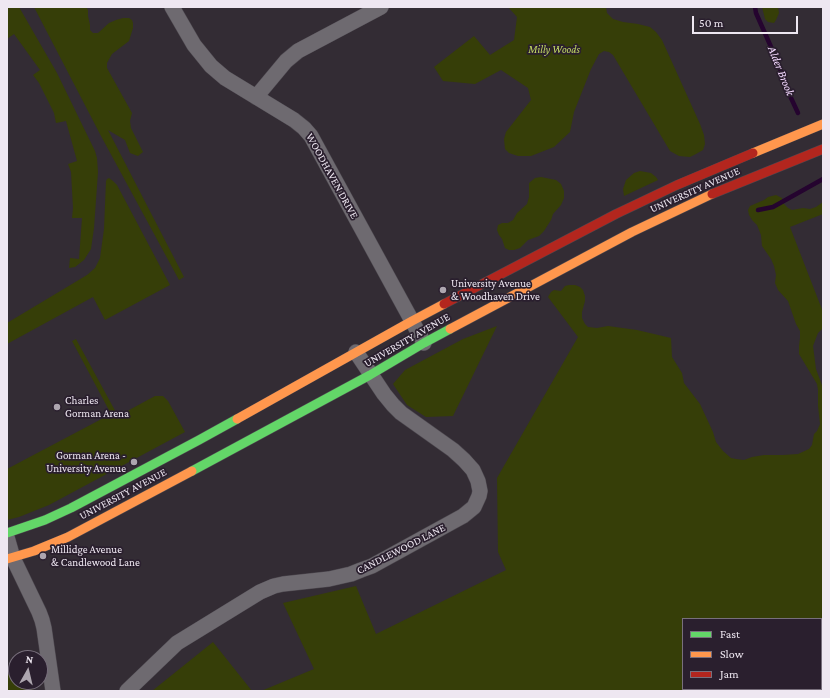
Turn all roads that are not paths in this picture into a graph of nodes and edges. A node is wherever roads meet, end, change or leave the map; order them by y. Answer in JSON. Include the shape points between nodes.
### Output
{"nodes":[{"id":1,"x":172,"y":7,"type":"edge"},
{"id":2,"x":380,"y":7,"type":"edge"},
{"id":3,"x":256,"y":97,"type":"junction"},
{"id":4,"x":823,"y":124,"type":"edge"},
{"id":5,"x":823,"y":149,"type":"edge"},
{"id":6,"x":412,"y":321,"type":"junction"},
{"id":7,"x":424,"y":343,"type":"junction"},
{"id":8,"x":356,"y":352,"type":"junction"},
{"id":9,"x":370,"y":375,"type":"junction"},
{"id":10,"x":7,"y":533,"type":"edge"},
{"id":11,"x":7,"y":537,"type":"edge"},
{"id":12,"x":10,"y":558,"type":"edge"},
{"id":13,"x":53,"y":691,"type":"edge"},
{"id":14,"x":127,"y":691,"type":"edge"}],
"edges":[{"from":1,"to":3,"type":"street","name":"WOODHAVEN DRIVE","via":[[194,45],[211,66]]},
{"from":2,"to":3,"type":"street","via":[[298,50]]},
{"from":3,"to":6,"type":"street","name":"WOODHAVEN DRIVE","via":[[300,124],[311,136]]},
{"from":4,"to":6,"type":"main road","name":"UNIVERSITY AVENUE","via":[[677,185]]},
{"from":5,"to":7,"type":"main road","name":"UNIVERSITY AVENUE","via":[[663,216]]},
{"from":6,"to":7,"type":"street","name":"WOODHAVEN DRIVE"},
{"from":6,"to":8,"type":"main road","name":"UNIVERSITY AVENUE"},
{"from":7,"to":9,"type":"main road","name":"UNIVERSITY AVENUE"},
{"from":8,"to":9,"type":"street","name":"CANDLEWOOD LANE"},
{"from":8,"to":10,"type":"main road","name":"UNIVERSITY AVENUE","via":[[71,508]]},
{"from":9,"to":12,"type":"main road","name":"UNIVERSITY AVENUE","via":[[68,536]]},
{"from":9,"to":14,"type":"street","name":"CANDLEWOOD LANE","via":[[401,413],[453,450],[470,466],[476,475],[480,491],[474,507],[463,516],[372,566],[351,574],[283,584],[260,592],[178,643]]},
{"from":11,"to":12,"type":"street"},
{"from":12,"to":13,"type":"street","via":[[42,620]]}]}
